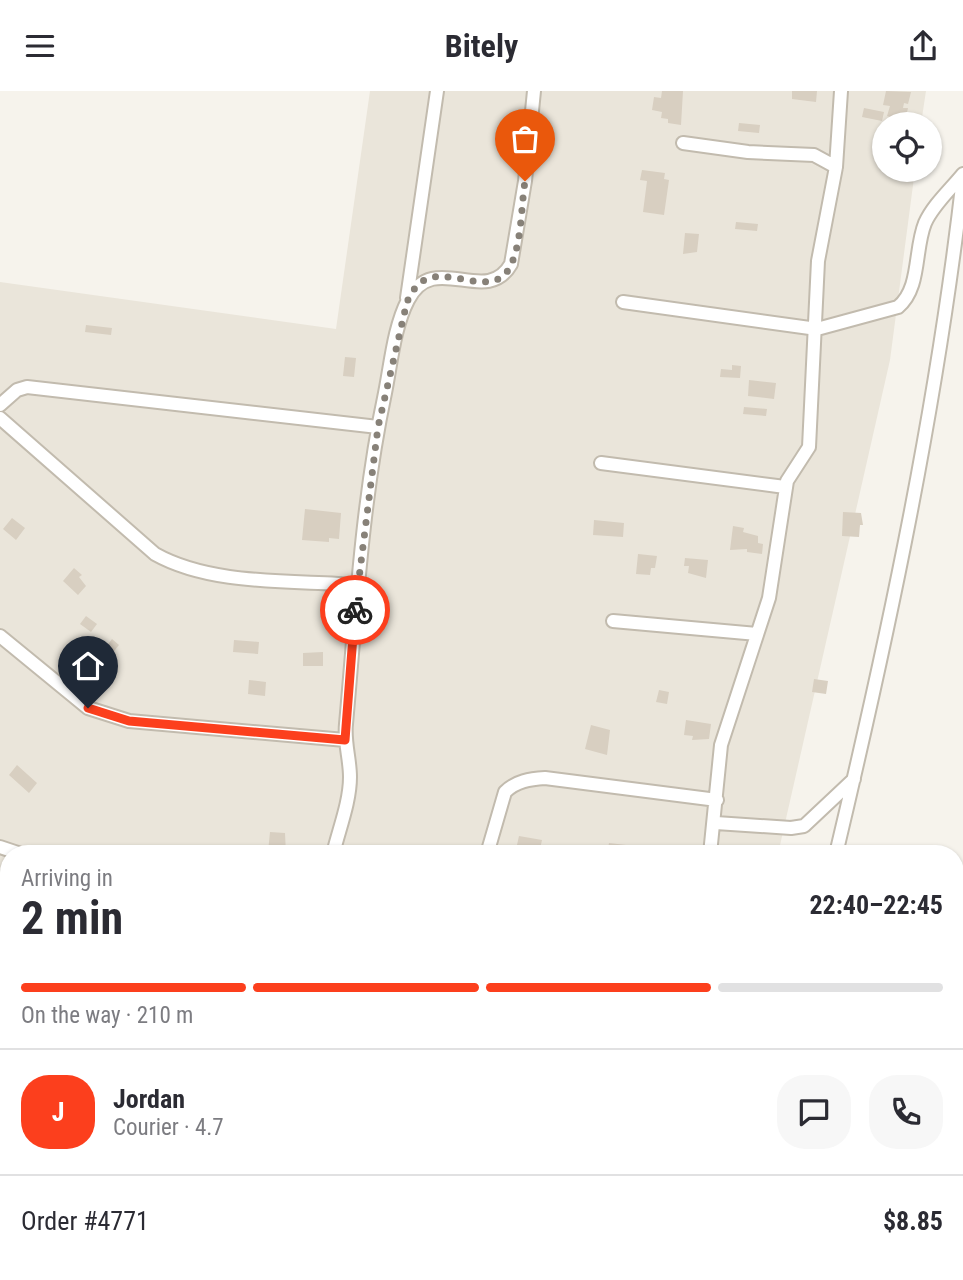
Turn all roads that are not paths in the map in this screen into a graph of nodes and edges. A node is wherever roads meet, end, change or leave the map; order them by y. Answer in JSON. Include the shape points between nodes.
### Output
{"nodes":[{"id":1,"x":437,"y":91,"type":"edge"},
{"id":2,"x":534,"y":91,"type":"edge"},
{"id":3,"x":841,"y":91,"type":"edge"},
{"id":4,"x":837,"y":141,"type":"junction"},
{"id":5,"x":683,"y":142,"type":"dead end"},
{"id":6,"x":814,"y":155,"type":"junction"},
{"id":7,"x":836,"y":167,"type":"junction"},
{"id":8,"x":963,"y":176,"type":"edge"},
{"id":9,"x":407,"y":302,"type":"junction"},
{"id":10,"x":624,"y":302,"type":"dead end"},
{"id":11,"x":817,"y":329,"type":"junction"},
{"id":12,"x":0,"y":405,"type":"edge"},
{"id":13,"x":0,"y":418,"type":"edge"},
{"id":14,"x":378,"y":427,"type":"junction"},
{"id":15,"x":601,"y":463,"type":"dead end"},
{"id":16,"x":785,"y":487,"type":"junction"},
{"id":17,"x":357,"y":585,"type":"junction"},
{"id":18,"x":612,"y":621,"type":"dead end"},
{"id":19,"x":757,"y":634,"type":"junction"},
{"id":20,"x":0,"y":635,"type":"edge"},
{"id":21,"x":345,"y":740,"type":"junction"},
{"id":22,"x":854,"y":779,"type":"junction"},
{"id":23,"x":717,"y":800,"type":"junction"},
{"id":24,"x":716,"y":823,"type":"junction"},
{"id":25,"x":335,"y":845,"type":"edge"},
{"id":26,"x":490,"y":845,"type":"edge"},
{"id":27,"x":712,"y":845,"type":"edge"},
{"id":28,"x":838,"y":845,"type":"edge"}],
"edges":[{"from":1,"to":9,"type":"street"},
{"from":2,"to":9,"type":"street","via":[[518,235],[506,274],[491,282],[426,279]]},
{"from":3,"to":4,"type":"street"},
{"from":4,"to":6,"type":"street"},
{"from":4,"to":7,"type":"street"},
{"from":5,"to":6,"type":"street","via":[[748,152]]},
{"from":6,"to":7,"type":"street"},
{"from":7,"to":11,"type":"street","via":[[818,261]]},
{"from":8,"to":11,"type":"street","via":[[926,221],[905,301],[898,307]]},
{"from":8,"to":22,"type":"street","via":[[935,383]]},
{"from":9,"to":14,"type":"street"},
{"from":10,"to":11,"type":"street"},
{"from":11,"to":16,"type":"street","via":[[809,447]]},
{"from":12,"to":14,"type":"street","via":[[27,387]]},
{"from":13,"to":17,"type":"street","via":[[155,554],[177,566],[206,574]]},
{"from":14,"to":17,"type":"street"},
{"from":15,"to":16,"type":"street"},
{"from":16,"to":19,"type":"street","via":[[773,578]]},
{"from":17,"to":21,"type":"street"},
{"from":18,"to":19,"type":"street"},
{"from":19,"to":23,"type":"street","via":[[721,745]]},
{"from":20,"to":21,"type":"street","via":[[74,699],[105,715]]},
{"from":21,"to":25,"type":"street","via":[[350,778]]},
{"from":22,"to":24,"type":"street","via":[[804,826]]},
{"from":22,"to":28,"type":"street"},
{"from":23,"to":24,"type":"street"},
{"from":23,"to":26,"type":"street","via":[[545,778],[526,781],[505,792]]},
{"from":24,"to":27,"type":"street"}]}
